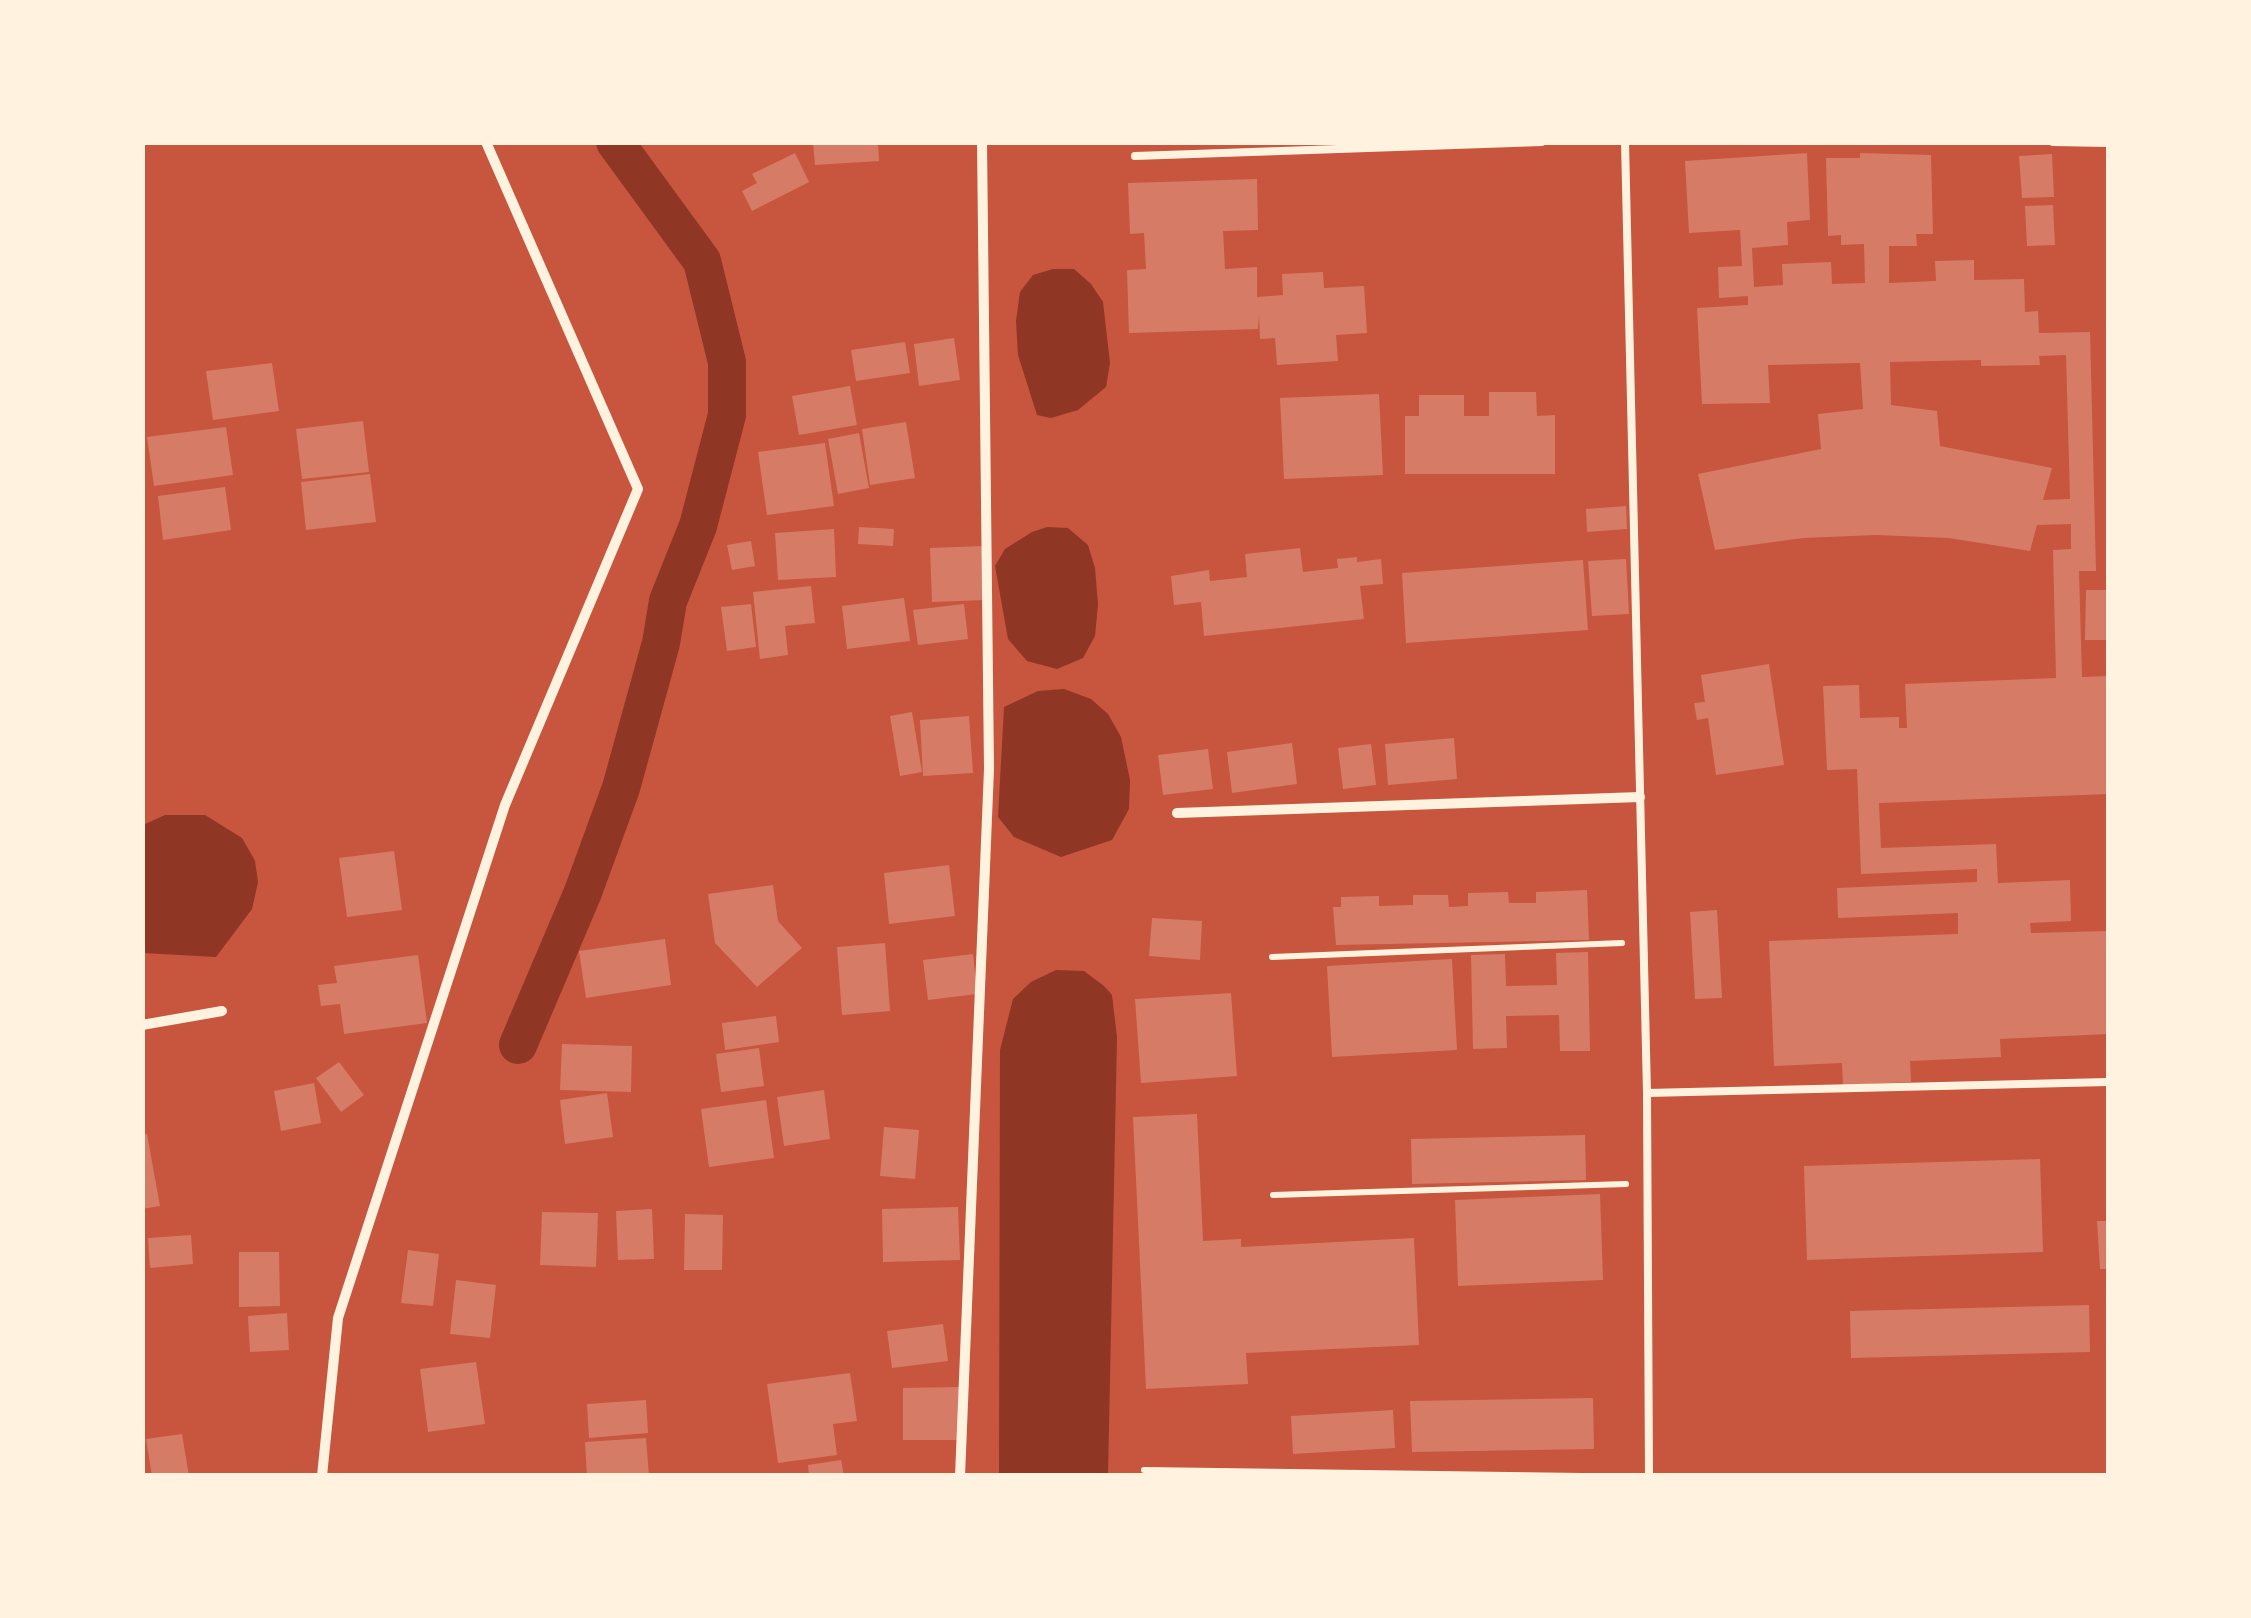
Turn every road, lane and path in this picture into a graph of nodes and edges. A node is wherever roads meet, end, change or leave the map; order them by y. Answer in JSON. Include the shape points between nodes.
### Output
{"nodes":[{"id":1,"x":486,"y":142,"type":"edge"},
{"id":2,"x":982,"y":142,"type":"edge"},
{"id":3,"x":1542,"y":142,"type":"edge"},
{"id":4,"x":1625,"y":142,"type":"edge"},
{"id":5,"x":2053,"y":142,"type":"edge"},
{"id":6,"x":2108,"y":143,"type":"edge"},
{"id":7,"x":1134,"y":156,"type":"dead end"},
{"id":8,"x":1640,"y":797,"type":"junction"},
{"id":9,"x":1176,"y":813,"type":"dead end"},
{"id":10,"x":1643,"y":942,"type":"junction"},
{"id":11,"x":1272,"y":957,"type":"dead end"},
{"id":12,"x":222,"y":1011,"type":"dead end"},
{"id":13,"x":142,"y":1025,"type":"edge"},
{"id":14,"x":2108,"y":1082,"type":"edge"},
{"id":15,"x":1648,"y":1094,"type":"junction"},
{"id":16,"x":1647,"y":1184,"type":"junction"},
{"id":17,"x":1272,"y":1195,"type":"dead end"},
{"id":18,"x":1144,"y":1470,"type":"dead end"},
{"id":19,"x":322,"y":1476,"type":"edge"},
{"id":20,"x":960,"y":1476,"type":"edge"},
{"id":21,"x":1582,"y":1476,"type":"edge"},
{"id":22,"x":1650,"y":1476,"type":"edge"}],
"edges":[{"from":1,"to":19,"type":"street","via":[[638,489],[505,805],[338,1318]]},
{"from":2,"to":20,"type":"street","via":[[989,769]]},
{"from":3,"to":7,"type":"lane"},
{"from":4,"to":8,"type":"lane"},
{"from":5,"to":6,"type":"lane"},
{"from":8,"to":9,"type":"street"},
{"from":8,"to":10,"type":"lane"},
{"from":10,"to":11,"type":"path"},
{"from":10,"to":15,"type":"lane"},
{"from":12,"to":13,"type":"street"},
{"from":14,"to":15,"type":"lane"},
{"from":15,"to":16,"type":"lane"},
{"from":16,"to":17,"type":"path"},
{"from":16,"to":22,"type":"lane"},
{"from":18,"to":21,"type":"path"}]}
